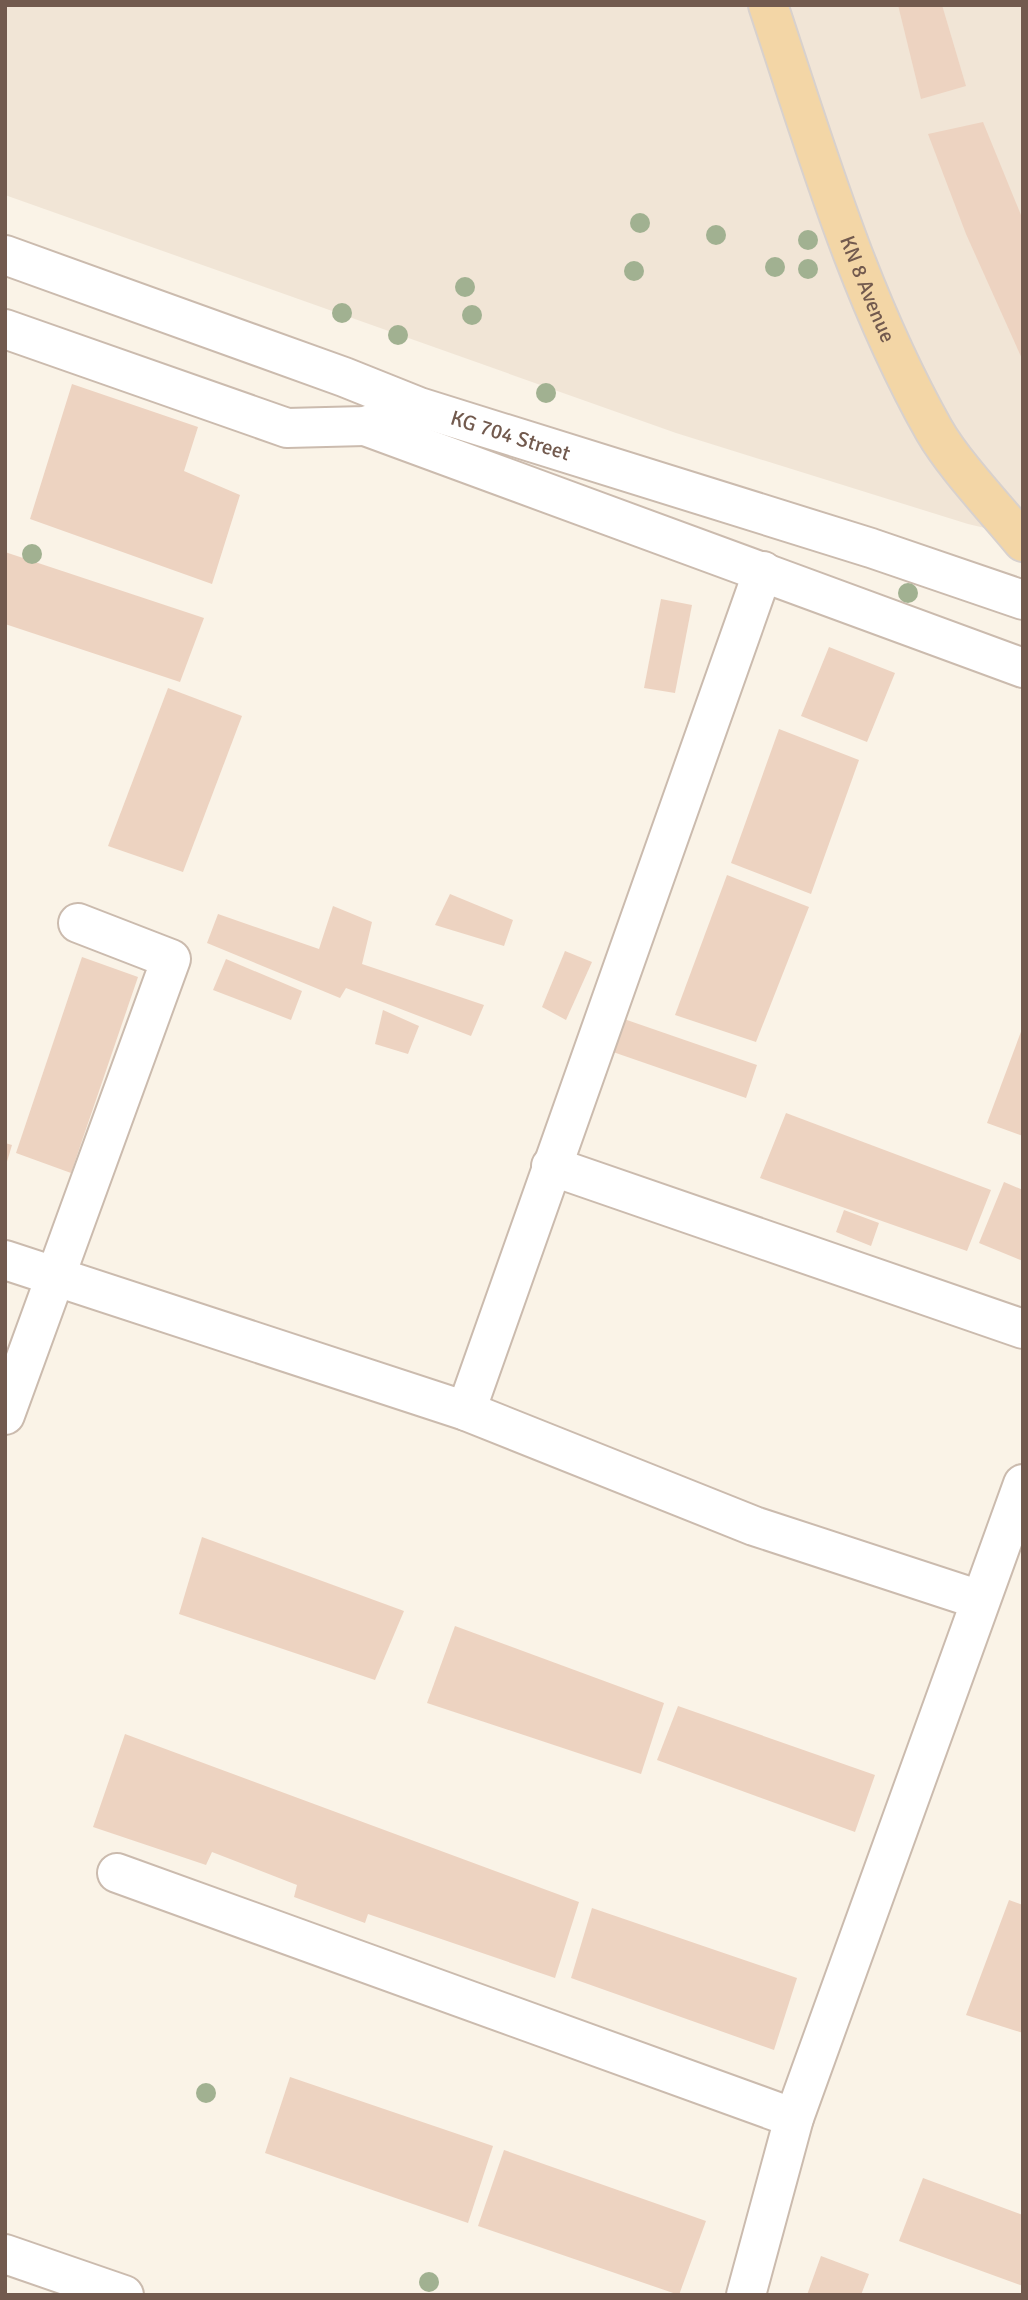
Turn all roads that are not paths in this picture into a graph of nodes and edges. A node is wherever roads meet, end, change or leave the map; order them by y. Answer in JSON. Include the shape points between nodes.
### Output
{"nodes":[{"id":1,"x":768,"y":5,"type":"edge"},
{"id":2,"x":5,"y":255,"type":"edge"},
{"id":3,"x":5,"y":329,"type":"edge"},
{"id":4,"x":419,"y":407,"type":"junction"},
{"id":5,"x":365,"y":426,"type":"junction"},
{"id":6,"x":1023,"y":542,"type":"edge"},
{"id":7,"x":763,"y":571,"type":"junction"},
{"id":8,"x":1023,"y":600,"type":"edge"},
{"id":9,"x":1023,"y":668,"type":"edge"},
{"id":10,"x":78,"y":923,"type":"dead end"},
{"id":11,"x":551,"y":1166,"type":"junction"},
{"id":12,"x":5,"y":1259,"type":"edge"},
{"id":13,"x":58,"y":1277,"type":"junction"},
{"id":14,"x":1023,"y":1329,"type":"edge"},
{"id":15,"x":466,"y":1411,"type":"junction"},
{"id":16,"x":5,"y":1415,"type":"edge"},
{"id":17,"x":1023,"y":1484,"type":"edge"},
{"id":18,"x":980,"y":1600,"type":"junction"},
{"id":19,"x":117,"y":1873,"type":"dead end"},
{"id":20,"x":794,"y":2118,"type":"junction"},
{"id":21,"x":5,"y":2254,"type":"edge"},
{"id":22,"x":124,"y":2295,"type":"edge"},
{"id":23,"x":746,"y":2295,"type":"edge"}],
"edges":[{"from":1,"to":6,"type":"main road","name":"KN 8 Avenue","via":[[841,224],[893,349],[936,432]]},
{"from":2,"to":4,"type":"street","name":"KG 704 Street"},
{"from":3,"to":5,"type":"street","via":[[287,428]]},
{"from":4,"to":5,"type":"street"},
{"from":4,"to":8,"type":"street","name":"KG 704 Street"},
{"from":5,"to":7,"type":"street"},
{"from":7,"to":9,"type":"street"},
{"from":7,"to":11,"type":"street"},
{"from":10,"to":13,"type":"street","via":[[171,959]]},
{"from":11,"to":14,"type":"street"},
{"from":11,"to":15,"type":"street"},
{"from":12,"to":13,"type":"street"},
{"from":13,"to":15,"type":"street"},
{"from":13,"to":16,"type":"street"},
{"from":15,"to":18,"type":"street","via":[[754,1525]]},
{"from":17,"to":18,"type":"street"},
{"from":18,"to":20,"type":"street"},
{"from":19,"to":20,"type":"street"},
{"from":20,"to":23,"type":"street"},
{"from":21,"to":22,"type":"street"}]}
